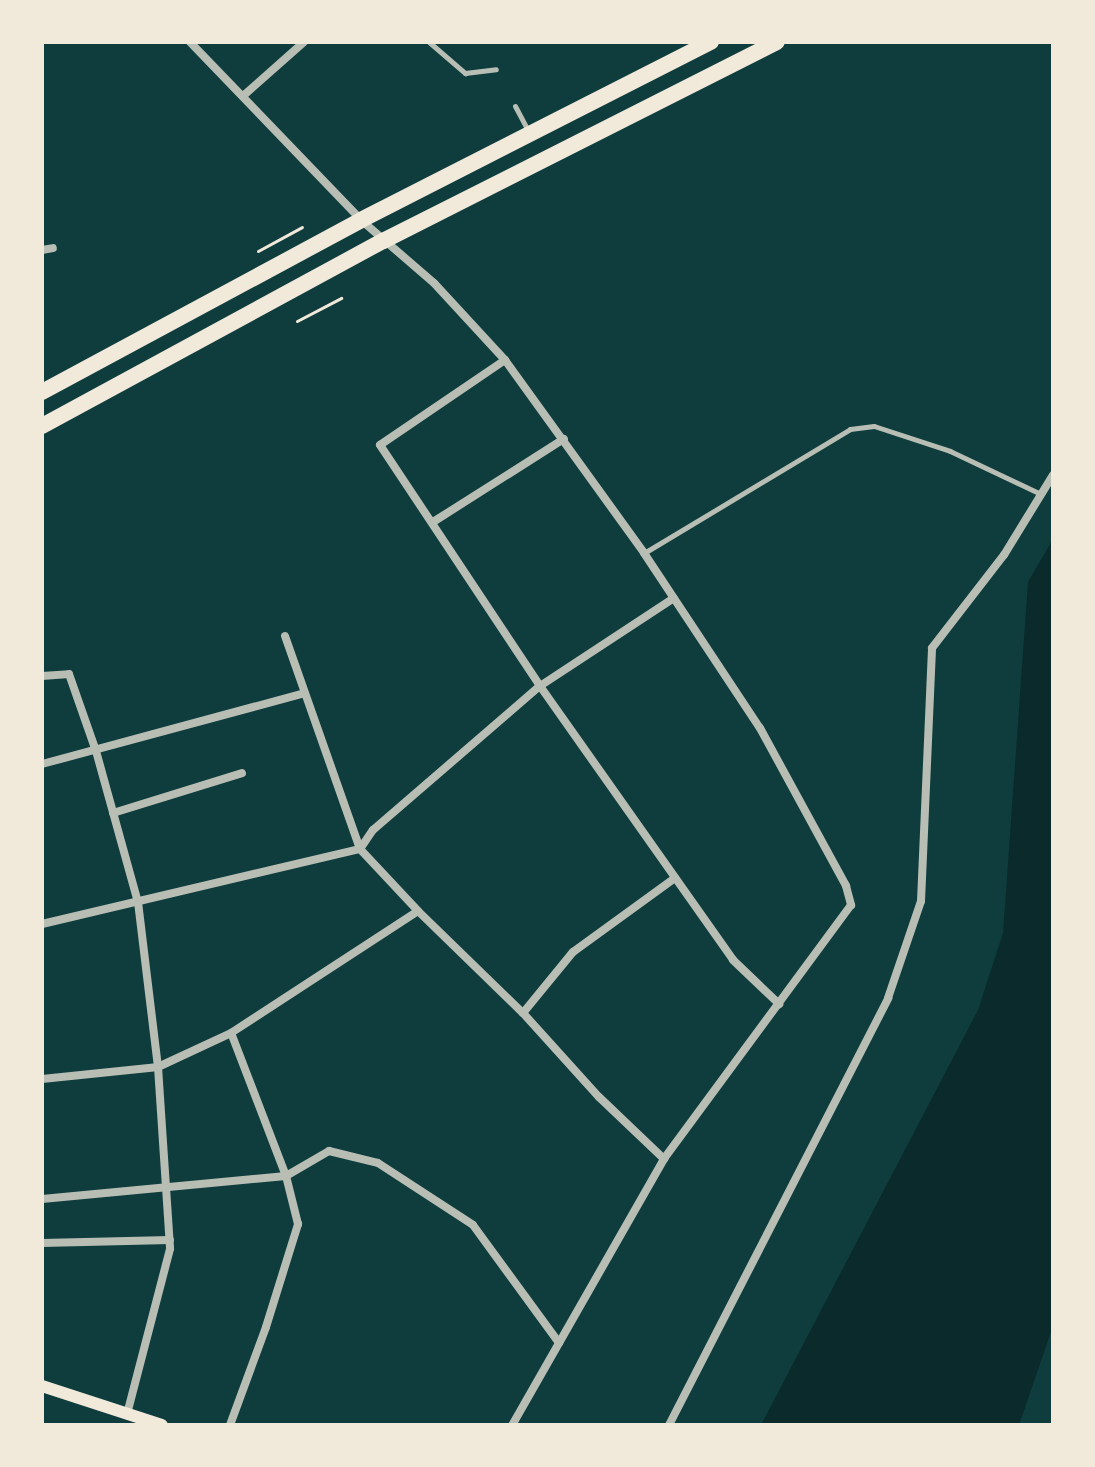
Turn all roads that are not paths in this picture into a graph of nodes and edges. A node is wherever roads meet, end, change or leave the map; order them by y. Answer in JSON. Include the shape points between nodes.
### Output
{"nodes":[{"id":1,"x":190,"y":42,"type":"edge"},
{"id":2,"x":304,"y":42,"type":"edge"},
{"id":3,"x":429,"y":42,"type":"edge"},
{"id":4,"x":777,"y":42,"type":"edge"},
{"id":5,"x":700,"y":44,"type":"edge"},
{"id":6,"x":496,"y":69,"type":"dead end"},
{"id":7,"x":243,"y":96,"type":"junction"},
{"id":8,"x":515,"y":106,"type":"dead end"},
{"id":9,"x":531,"y":134,"type":"junction"},
{"id":10,"x":361,"y":220,"type":"junction"},
{"id":11,"x":383,"y":241,"type":"junction"},
{"id":12,"x":53,"y":248,"type":"dead end"},
{"id":13,"x":42,"y":250,"type":"edge"},
{"id":14,"x":505,"y":360,"type":"junction"},
{"id":15,"x":42,"y":392,"type":"edge"},
{"id":16,"x":42,"y":426,"type":"edge"},
{"id":17,"x":564,"y":439,"type":"junction"},
{"id":18,"x":1053,"y":475,"type":"edge"},
{"id":19,"x":1042,"y":495,"type":"junction"},
{"id":20,"x":433,"y":522,"type":"junction"},
{"id":21,"x":644,"y":553,"type":"junction"},
{"id":22,"x":674,"y":598,"type":"junction"},
{"id":23,"x":285,"y":636,"type":"dead end"},
{"id":24,"x":42,"y":676,"type":"edge"},
{"id":25,"x":540,"y":686,"type":"junction"},
{"id":26,"x":305,"y":693,"type":"junction"},
{"id":27,"x":96,"y":751,"type":"junction"},
{"id":28,"x":42,"y":764,"type":"edge"},
{"id":29,"x":242,"y":773,"type":"dead end"},
{"id":30,"x":113,"y":813,"type":"junction"},
{"id":31,"x":360,"y":849,"type":"junction"},
{"id":32,"x":675,"y":878,"type":"junction"},
{"id":33,"x":138,"y":902,"type":"junction"},
{"id":34,"x":418,"y":911,"type":"junction"},
{"id":35,"x":42,"y":924,"type":"edge"},
{"id":36,"x":779,"y":1004,"type":"junction"},
{"id":37,"x":523,"y":1013,"type":"junction"},
{"id":38,"x":231,"y":1033,"type":"junction"},
{"id":39,"x":158,"y":1067,"type":"junction"},
{"id":40,"x":42,"y":1079,"type":"edge"},
{"id":41,"x":664,"y":1159,"type":"junction"},
{"id":42,"x":286,"y":1176,"type":"junction"},
{"id":43,"x":168,"y":1187,"type":"junction"},
{"id":44,"x":42,"y":1199,"type":"edge"},
{"id":45,"x":170,"y":1240,"type":"junction"},
{"id":46,"x":42,"y":1243,"type":"edge"},
{"id":47,"x":559,"y":1343,"type":"junction"},
{"id":48,"x":42,"y":1386,"type":"edge"},
{"id":49,"x":127,"y":1414,"type":"junction"},
{"id":50,"x":162,"y":1425,"type":"edge"},
{"id":51,"x":230,"y":1425,"type":"edge"},
{"id":52,"x":512,"y":1425,"type":"edge"},
{"id":53,"x":669,"y":1425,"type":"edge"}],
"edges":[{"from":1,"to":7,"type":"street"},
{"from":2,"to":7,"type":"street"},
{"from":3,"to":6,"type":"lane","via":[[465,73]]},
{"from":4,"to":11,"type":"highway"},
{"from":5,"to":9,"type":"highway"},
{"from":7,"to":10,"type":"street"},
{"from":8,"to":9,"type":"lane"},
{"from":9,"to":10,"type":"highway"},
{"from":10,"to":11,"type":"street"},
{"from":10,"to":15,"type":"highway"},
{"from":11,"to":14,"type":"street","via":[[434,283]]},
{"from":11,"to":16,"type":"highway"},
{"from":12,"to":13,"type":"street"},
{"from":14,"to":17,"type":"street"},
{"from":14,"to":20,"type":"street","via":[[380,445]]},
{"from":17,"to":20,"type":"street"},
{"from":17,"to":21,"type":"street"},
{"from":18,"to":19,"type":"street"},
{"from":19,"to":21,"type":"lane","via":[[950,451],[874,426],[850,429]]},
{"from":19,"to":53,"type":"street","via":[[1004,555],[932,648],[921,901],[888,998]]},
{"from":20,"to":25,"type":"street"},
{"from":21,"to":22,"type":"street"},
{"from":22,"to":25,"type":"street"},
{"from":22,"to":36,"type":"street","via":[[760,728],[846,886],[851,905]]},
{"from":23,"to":26,"type":"street"},
{"from":24,"to":27,"type":"street","via":[[69,674]]},
{"from":25,"to":31,"type":"street","via":[[373,830]]},
{"from":25,"to":32,"type":"street"},
{"from":26,"to":27,"type":"street"},
{"from":26,"to":31,"type":"street"},
{"from":27,"to":28,"type":"street"},
{"from":27,"to":30,"type":"street"},
{"from":29,"to":30,"type":"street"},
{"from":30,"to":33,"type":"street"},
{"from":31,"to":33,"type":"street"},
{"from":31,"to":34,"type":"street"},
{"from":32,"to":36,"type":"street","via":[[733,960]]},
{"from":32,"to":37,"type":"street","via":[[573,952]]},
{"from":33,"to":35,"type":"street"},
{"from":33,"to":39,"type":"street"},
{"from":34,"to":37,"type":"street"},
{"from":34,"to":38,"type":"street"},
{"from":36,"to":41,"type":"street"},
{"from":37,"to":41,"type":"street"},
{"from":38,"to":39,"type":"street"},
{"from":38,"to":42,"type":"street"},
{"from":39,"to":40,"type":"street"},
{"from":39,"to":43,"type":"street"},
{"from":41,"to":47,"type":"street"},
{"from":42,"to":43,"type":"street"},
{"from":42,"to":47,"type":"street","via":[[329,1151],[378,1163],[473,1225]]},
{"from":42,"to":51,"type":"street","via":[[298,1224]]},
{"from":43,"to":44,"type":"street"},
{"from":43,"to":45,"type":"street"},
{"from":45,"to":46,"type":"street"},
{"from":45,"to":49,"type":"street"},
{"from":47,"to":52,"type":"street"},
{"from":48,"to":49,"type":"main road"},
{"from":49,"to":50,"type":"main road"}]}
